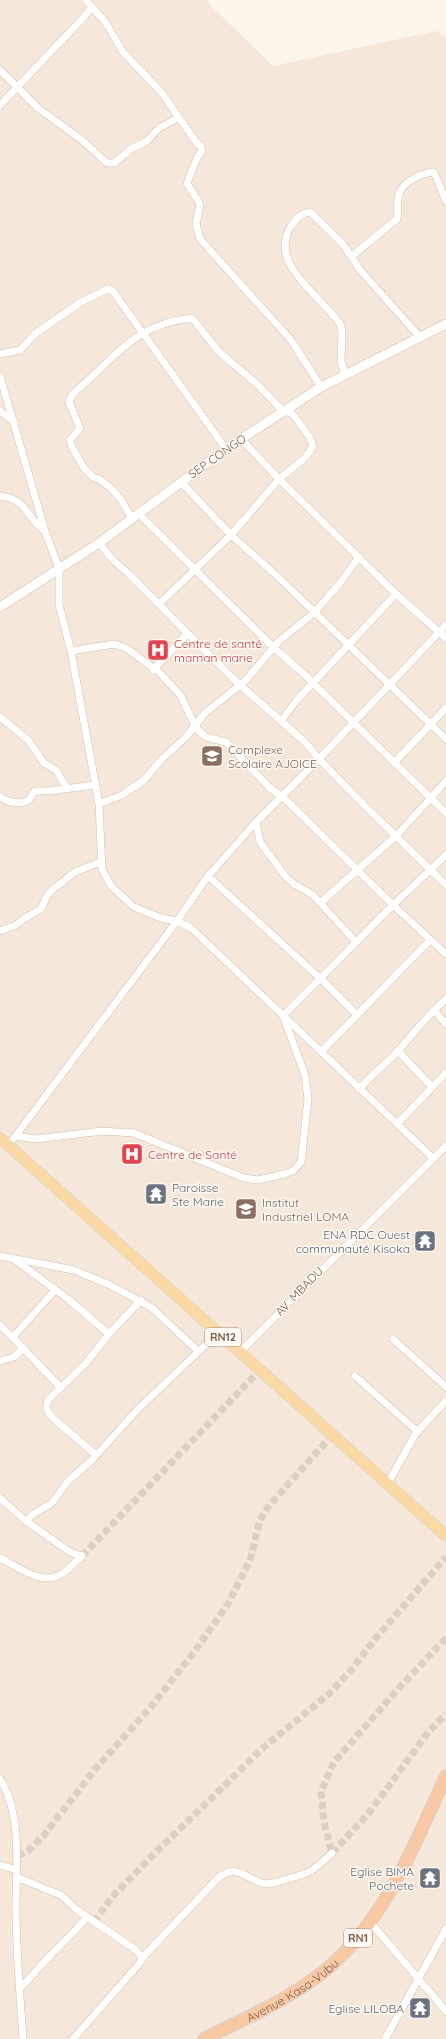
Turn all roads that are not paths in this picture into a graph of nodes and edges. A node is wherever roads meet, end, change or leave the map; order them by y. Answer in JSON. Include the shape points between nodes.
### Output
{"nodes":[{"id":1,"x":86,"y":0,"type":"edge"},
{"id":2,"x":92,"y":7,"type":"junction"},
{"id":3,"x":0,"y":70,"type":"edge"},
{"id":4,"x":16,"y":87,"type":"junction"},
{"id":5,"x":0,"y":105,"type":"edge"},
{"id":6,"x":178,"y":118,"type":"junction"},
{"id":7,"x":446,"y":200,"type":"edge"},
{"id":8,"x":352,"y":256,"type":"junction"},
{"id":9,"x":446,"y":324,"type":"edge"},
{"id":10,"x":142,"y":332,"type":"junction"},
{"id":11,"x":420,"y":336,"type":"junction"},
{"id":12,"x":0,"y":354,"type":"edge"},
{"id":13,"x":345,"y":375,"type":"junction"},
{"id":14,"x":0,"y":376,"type":"edge"},
{"id":15,"x":321,"y":387,"type":"junction"},
{"id":16,"x":0,"y":411,"type":"edge"},
{"id":17,"x":284,"y":411,"type":"junction"},
{"id":18,"x":15,"y":423,"type":"junction"},
{"id":19,"x":241,"y":439,"type":"junction"},
{"id":20,"x":226,"y":449,"type":"junction"},
{"id":21,"x":279,"y":479,"type":"junction"},
{"id":22,"x":181,"y":482,"type":"junction"},
{"id":23,"x":0,"y":496,"type":"edge"},
{"id":24,"x":135,"y":517,"type":"junction"},
{"id":25,"x":45,"y":532,"type":"junction"},
{"id":26,"x":231,"y":535,"type":"junction"},
{"id":27,"x":100,"y":543,"type":"junction"},
{"id":28,"x":359,"y":557,"type":"junction"},
{"id":29,"x":59,"y":569,"type":"junction"},
{"id":30,"x":196,"y":570,"type":"junction"},
{"id":31,"x":396,"y":594,"type":"junction"},
{"id":32,"x":159,"y":604,"type":"junction"},
{"id":33,"x":0,"y":607,"type":"edge"},
{"id":34,"x":314,"y":612,"type":"junction"},
{"id":35,"x":446,"y":625,"type":"edge"},
{"id":36,"x":440,"y":632,"type":"junction"},
{"id":37,"x":188,"y":633,"type":"junction"},
{"id":38,"x":446,"y":638,"type":"edge"},
{"id":39,"x":348,"y":646,"type":"junction"},
{"id":40,"x":273,"y":647,"type":"junction"},
{"id":41,"x":71,"y":651,"type":"junction"},
{"id":42,"x":153,"y":670,"type":"junction"},
{"id":43,"x":312,"y":683,"type":"junction"},
{"id":44,"x":240,"y":685,"type":"junction"},
{"id":45,"x":389,"y":685,"type":"junction"},
{"id":46,"x":446,"y":708,"type":"edge"},
{"id":47,"x":0,"y":717,"type":"edge"},
{"id":48,"x":281,"y":721,"type":"junction"},
{"id":49,"x":354,"y":723,"type":"junction"},
{"id":50,"x":431,"y":724,"type":"junction"},
{"id":51,"x":195,"y":726,"type":"junction"},
{"id":52,"x":446,"y":739,"type":"edge"},
{"id":53,"x":319,"y":759,"type":"junction"},
{"id":54,"x":394,"y":763,"type":"junction"},
{"id":55,"x":446,"y":781,"type":"edge"},
{"id":56,"x":95,"y":785,"type":"junction"},
{"id":57,"x":67,"y":788,"type":"junction"},
{"id":58,"x":0,"y":796,"type":"edge"},
{"id":59,"x":283,"y":797,"type":"junction"},
{"id":60,"x":430,"y":798,"type":"junction"},
{"id":61,"x":99,"y":804,"type":"junction"},
{"id":62,"x":446,"y":813,"type":"edge"},
{"id":63,"x":256,"y":822,"type":"junction"},
{"id":64,"x":396,"y":836,"type":"junction"},
{"id":65,"x":446,"y":855,"type":"edge"},
{"id":66,"x":100,"y":862,"type":"junction"},
{"id":67,"x":357,"y":870,"type":"junction"},
{"id":68,"x":431,"y":870,"type":"junction"},
{"id":69,"x":208,"y":876,"type":"junction"},
{"id":70,"x":446,"y":885,"type":"edge"},
{"id":71,"x":320,"y":903,"type":"junction"},
{"id":72,"x":393,"y":905,"type":"junction"},
{"id":73,"x":177,"y":921,"type":"junction"},
{"id":74,"x":0,"y":931,"type":"edge"},
{"id":75,"x":430,"y":940,"type":"junction"},
{"id":76,"x":356,"y":942,"type":"junction"},
{"id":77,"x":446,"y":954,"type":"edge"},
{"id":78,"x":320,"y":978,"type":"junction"},
{"id":79,"x":446,"y":1000,"type":"edge"},
{"id":80,"x":434,"y":1010,"type":"junction"},
{"id":81,"x":357,"y":1015,"type":"junction"},
{"id":82,"x":283,"y":1016,"type":"junction"},
{"id":83,"x":446,"y":1024,"type":"edge"},
{"id":84,"x":398,"y":1051,"type":"junction"},
{"id":85,"x":321,"y":1052,"type":"junction"},
{"id":86,"x":446,"y":1073,"type":"edge"},
{"id":87,"x":432,"y":1086,"type":"junction"},
{"id":88,"x":358,"y":1089,"type":"junction"},
{"id":89,"x":397,"y":1124,"type":"junction"},
{"id":90,"x":16,"y":1136,"type":"junction"},
{"id":91,"x":0,"y":1138,"type":"edge"},
{"id":92,"x":8,"y":1146,"type":"junction"},
{"id":93,"x":446,"y":1146,"type":"edge"},
{"id":94,"x":433,"y":1158,"type":"junction"},
{"id":95,"x":0,"y":1256,"type":"edge"},
{"id":96,"x":13,"y":1258,"type":"junction"},
{"id":97,"x":55,"y":1290,"type":"junction"},
{"id":98,"x":141,"y":1300,"type":"junction"},
{"id":99,"x":0,"y":1325,"type":"edge"},
{"id":100,"x":218,"y":1333,"type":"junction"},
{"id":101,"x":108,"y":1334,"type":"junction"},
{"id":102,"x":13,"y":1337,"type":"junction"},
{"id":103,"x":393,"y":1339,"type":"dead end"},
{"id":104,"x":23,"y":1348,"type":"junction"},
{"id":105,"x":198,"y":1351,"type":"junction"},
{"id":106,"x":239,"y":1353,"type":"junction"},
{"id":107,"x":0,"y":1361,"type":"edge"},
{"id":108,"x":355,"y":1376,"type":"dead end"},
{"id":109,"x":446,"y":1387,"type":"edge"},
{"id":110,"x":61,"y":1388,"type":"junction"},
{"id":111,"x":446,"y":1401,"type":"edge"},
{"id":112,"x":418,"y":1432,"type":"junction"},
{"id":113,"x":96,"y":1455,"type":"junction"},
{"id":114,"x":387,"y":1485,"type":"junction"},
{"id":115,"x":0,"y":1498,"type":"edge"},
{"id":116,"x":26,"y":1521,"type":"junction"},
{"id":117,"x":446,"y":1536,"type":"edge"},
{"id":118,"x":0,"y":1558,"type":"edge"},
{"id":119,"x":446,"y":1776,"type":"edge"},
{"id":120,"x":0,"y":1779,"type":"edge"},
{"id":121,"x":443,"y":1792,"type":"edge"},
{"id":122,"x":332,"y":1853,"type":"dead end"},
{"id":123,"x":0,"y":1865,"type":"edge"},
{"id":124,"x":17,"y":1873,"type":"junction"},
{"id":125,"x":87,"y":1917,"type":"junction"},
{"id":126,"x":370,"y":1922,"type":"junction"},
{"id":127,"x":446,"y":1929,"type":"edge"},
{"id":128,"x":142,"y":1958,"type":"junction"},
{"id":129,"x":418,"y":1981,"type":"junction"},
{"id":130,"x":20,"y":1988,"type":"junction"},
{"id":131,"x":446,"y":2011,"type":"edge"},
{"id":132,"x":23,"y":2039,"type":"edge"},
{"id":133,"x":73,"y":2039,"type":"edge"},
{"id":134,"x":204,"y":2039,"type":"edge"},
{"id":135,"x":385,"y":2039,"type":"edge"}],
"edges":[{"from":1,"to":2,"type":"street"},
{"from":2,"to":4,"type":"street"},
{"from":2,"to":6,"type":"street","via":[[106,23],[124,52],[162,93]]},
{"from":3,"to":4,"type":"street"},
{"from":4,"to":5,"type":"street"},
{"from":4,"to":6,"type":"street","via":[[38,108],[83,141],[107,163],[114,163],[147,140],[159,128]]},
{"from":6,"to":15,"type":"street","via":[[203,149],[187,184],[200,204],[196,224],[200,239],[291,340]]},
{"from":7,"to":8,"type":"street","via":[[434,172],[411,181],[399,194],[397,220]]},
{"from":8,"to":11,"type":"street","via":[[360,270]]},
{"from":8,"to":13,"type":"street","via":[[310,212],[300,215],[288,232],[285,251],[295,273],[340,324],[341,361]]},
{"from":9,"to":11,"type":"street","name":"SEP CONGO"},
{"from":10,"to":12,"type":"street","via":[[116,294],[108,289],[81,302],[36,333],[20,350]]},
{"from":10,"to":17,"type":"street","via":[[192,318],[219,352],[256,382]]},
{"from":10,"to":20,"type":"street"},
{"from":10,"to":24,"type":"street","via":[[77,390],[69,402],[80,428],[70,440],[77,458],[90,475],[104,482]]},
{"from":11,"to":13,"type":"street","name":"SEP CONGO"},
{"from":13,"to":15,"type":"street","name":"SEP CONGO"},
{"from":14,"to":18,"type":"street"},
{"from":15,"to":17,"type":"street","name":"SEP CONGO"},
{"from":16,"to":18,"type":"street"},
{"from":17,"to":19,"type":"street","name":"SEP CONGO"},
{"from":17,"to":21,"type":"street","via":[[291,412],[313,446],[305,458]]},
{"from":18,"to":25,"type":"street"},
{"from":19,"to":20,"type":"street","name":"SEP CONGO"},
{"from":19,"to":21,"type":"street"},
{"from":20,"to":22,"type":"street","name":"SEP CONGO"},
{"from":21,"to":26,"type":"street"},
{"from":21,"to":28,"type":"street"},
{"from":22,"to":24,"type":"street","name":"SEP CONGO"},
{"from":22,"to":26,"type":"street"},
{"from":23,"to":25,"type":"street","via":[[22,504],[38,527]]},
{"from":24,"to":27,"type":"street","name":"SEP CONGO"},
{"from":24,"to":30,"type":"street"},
{"from":25,"to":29,"type":"street"},
{"from":26,"to":30,"type":"street"},
{"from":26,"to":34,"type":"street"},
{"from":27,"to":29,"type":"street","name":"SEP CONGO"},
{"from":27,"to":32,"type":"street","via":[[113,560]]},
{"from":28,"to":31,"type":"street"},
{"from":28,"to":34,"type":"street"},
{"from":29,"to":33,"type":"street","name":"SEP CONGO"},
{"from":29,"to":41,"type":"street","via":[[59,606]]},
{"from":30,"to":32,"type":"street"},
{"from":30,"to":40,"type":"street"},
{"from":31,"to":36,"type":"street"},
{"from":31,"to":39,"type":"street"},
{"from":32,"to":37,"type":"street"},
{"from":34,"to":39,"type":"street"},
{"from":34,"to":40,"type":"street"},
{"from":35,"to":36,"type":"street"},
{"from":36,"to":38,"type":"street"},
{"from":36,"to":45,"type":"street"},
{"from":37,"to":42,"type":"street"},
{"from":37,"to":44,"type":"street"},
{"from":39,"to":43,"type":"street"},
{"from":39,"to":45,"type":"street"},
{"from":40,"to":43,"type":"street"},
{"from":40,"to":44,"type":"street","via":[[255,671]]},
{"from":41,"to":42,"type":"street","via":[[114,644],[126,648]]},
{"from":41,"to":56,"type":"street"},
{"from":42,"to":51,"type":"street","via":[[160,673],[181,696]]},
{"from":43,"to":48,"type":"street"},
{"from":43,"to":49,"type":"street"},
{"from":44,"to":48,"type":"street"},
{"from":44,"to":51,"type":"street","via":[[214,704]]},
{"from":45,"to":49,"type":"street"},
{"from":45,"to":50,"type":"street"},
{"from":46,"to":50,"type":"street"},
{"from":47,"to":57,"type":"street","via":[[28,740],[44,762],[56,770]]},
{"from":48,"to":53,"type":"street","via":[[305,742]]},
{"from":49,"to":53,"type":"street"},
{"from":49,"to":54,"type":"street"},
{"from":50,"to":52,"type":"street"},
{"from":50,"to":54,"type":"street"},
{"from":51,"to":59,"type":"street","via":[[206,737],[226,742],[271,789]]},
{"from":51,"to":61,"type":"street","via":[[134,788]]},
{"from":53,"to":59,"type":"street"},
{"from":53,"to":64,"type":"street"},
{"from":54,"to":60,"type":"street"},
{"from":55,"to":60,"type":"street"},
{"from":56,"to":57,"type":"street"},
{"from":56,"to":61,"type":"street"},
{"from":57,"to":58,"type":"street","via":[[35,791],[22,803],[7,801]]},
{"from":59,"to":63,"type":"street"},
{"from":59,"to":67,"type":"street"},
{"from":60,"to":62,"type":"street"},
{"from":60,"to":64,"type":"street"},
{"from":61,"to":66,"type":"street"},
{"from":63,"to":69,"type":"street"},
{"from":63,"to":71,"type":"street","via":[[260,842],[285,876],[313,895]]},
{"from":64,"to":67,"type":"street"},
{"from":64,"to":68,"type":"street"},
{"from":65,"to":68,"type":"street"},
{"from":66,"to":73,"type":"street","via":[[107,880],[134,907],[161,918]]},
{"from":66,"to":74,"type":"street","via":[[75,872],[52,890],[41,910]]},
{"from":67,"to":71,"type":"street"},
{"from":67,"to":72,"type":"street"},
{"from":68,"to":70,"type":"street"},
{"from":68,"to":72,"type":"street"},
{"from":69,"to":73,"type":"street"},
{"from":69,"to":78,"type":"street"},
{"from":71,"to":76,"type":"street"},
{"from":72,"to":75,"type":"street"},
{"from":72,"to":76,"type":"street"},
{"from":73,"to":82,"type":"street","via":[[191,928]]},
{"from":73,"to":90,"type":"street"},
{"from":75,"to":77,"type":"street"},
{"from":75,"to":81,"type":"street"},
{"from":76,"to":78,"type":"street"},
{"from":78,"to":81,"type":"street"},
{"from":78,"to":82,"type":"street"},
{"from":79,"to":80,"type":"street"},
{"from":80,"to":83,"type":"street"},
{"from":80,"to":84,"type":"street"},
{"from":81,"to":85,"type":"street"},
{"from":82,"to":85,"type":"street"},
{"from":82,"to":90,"type":"street","via":[[305,1075],[308,1099],[302,1162],[293,1171],[258,1180],[244,1178],[134,1132],[102,1131],[36,1139]]},
{"from":84,"to":87,"type":"street"},
{"from":84,"to":88,"type":"street"},
{"from":85,"to":88,"type":"street"},
{"from":86,"to":87,"type":"street"},
{"from":87,"to":89,"type":"street"},
{"from":88,"to":89,"type":"street"},
{"from":89,"to":94,"type":"street"},
{"from":90,"to":92,"type":"street"},
{"from":91,"to":92,"type":"main road","number":"RN12"},
{"from":92,"to":100,"type":"main road","number":"RN12"},
{"from":93,"to":94,"type":"street","name":"AV. MBADU"},
{"from":94,"to":106,"type":"street","name":"AV. MBADU"},
{"from":95,"to":96,"type":"street"},
{"from":96,"to":97,"type":"street"},
{"from":96,"to":98,"type":"street","via":[[74,1270]]},
{"from":97,"to":101,"type":"street"},
{"from":97,"to":102,"type":"street"},
{"from":98,"to":101,"type":"street"},
{"from":98,"to":105,"type":"street"},
{"from":99,"to":102,"type":"street"},
{"from":100,"to":105,"type":"street"},
{"from":100,"to":106,"type":"main road","number":"RN12"},
{"from":101,"to":110,"type":"street","via":[[86,1363]]},
{"from":102,"to":104,"type":"street"},
{"from":103,"to":109,"type":"street"},
{"from":104,"to":107,"type":"street","via":[[14,1357]]},
{"from":104,"to":110,"type":"street"},
{"from":105,"to":113,"type":"street","via":[[138,1409]]},
{"from":106,"to":114,"type":"main road","number":"RN12"},
{"from":108,"to":112,"type":"street"},
{"from":110,"to":113,"type":"street","via":[[48,1400],[46,1406],[49,1414]]},
{"from":111,"to":112,"type":"street"},
{"from":112,"to":114,"type":"street"},
{"from":113,"to":116,"type":"street","via":[[68,1481],[52,1503]]},
{"from":114,"to":117,"type":"main road","number":"RN12"},
{"from":115,"to":116,"type":"street"},
{"from":116,"to":118,"type":"street","via":[[70,1552],[82,1556],[59,1576],[51,1578],[31,1575]]},
{"from":119,"to":121,"type":"highway","name":"Avenue Kasa-Vubu","number":"RN1"},
{"from":120,"to":124,"type":"street","via":[[9,1795],[18,1856]]},
{"from":121,"to":126,"type":"highway","name":"Avenue Kasa-Vubu","number":"RN1","via":[[403,1868]]},
{"from":122,"to":128,"type":"street","via":[[308,1874],[271,1884],[262,1883],[236,1871],[226,1873]]},
{"from":123,"to":124,"type":"street"},
{"from":124,"to":125,"type":"street","via":[[61,1894]]},
{"from":124,"to":130,"type":"street","via":[[16,1917]]},
{"from":125,"to":128,"type":"street","via":[[136,1950]]},
{"from":125,"to":130,"type":"street"},
{"from":126,"to":129,"type":"street"},
{"from":126,"to":134,"type":"highway","name":"Avenue Kasa-Vubu","number":"RN1","via":[[358,1938],[301,1988]]},
{"from":127,"to":129,"type":"street"},
{"from":128,"to":133,"type":"street"},
{"from":129,"to":131,"type":"street"},
{"from":129,"to":135,"type":"street"},
{"from":130,"to":132,"type":"street"}]}
